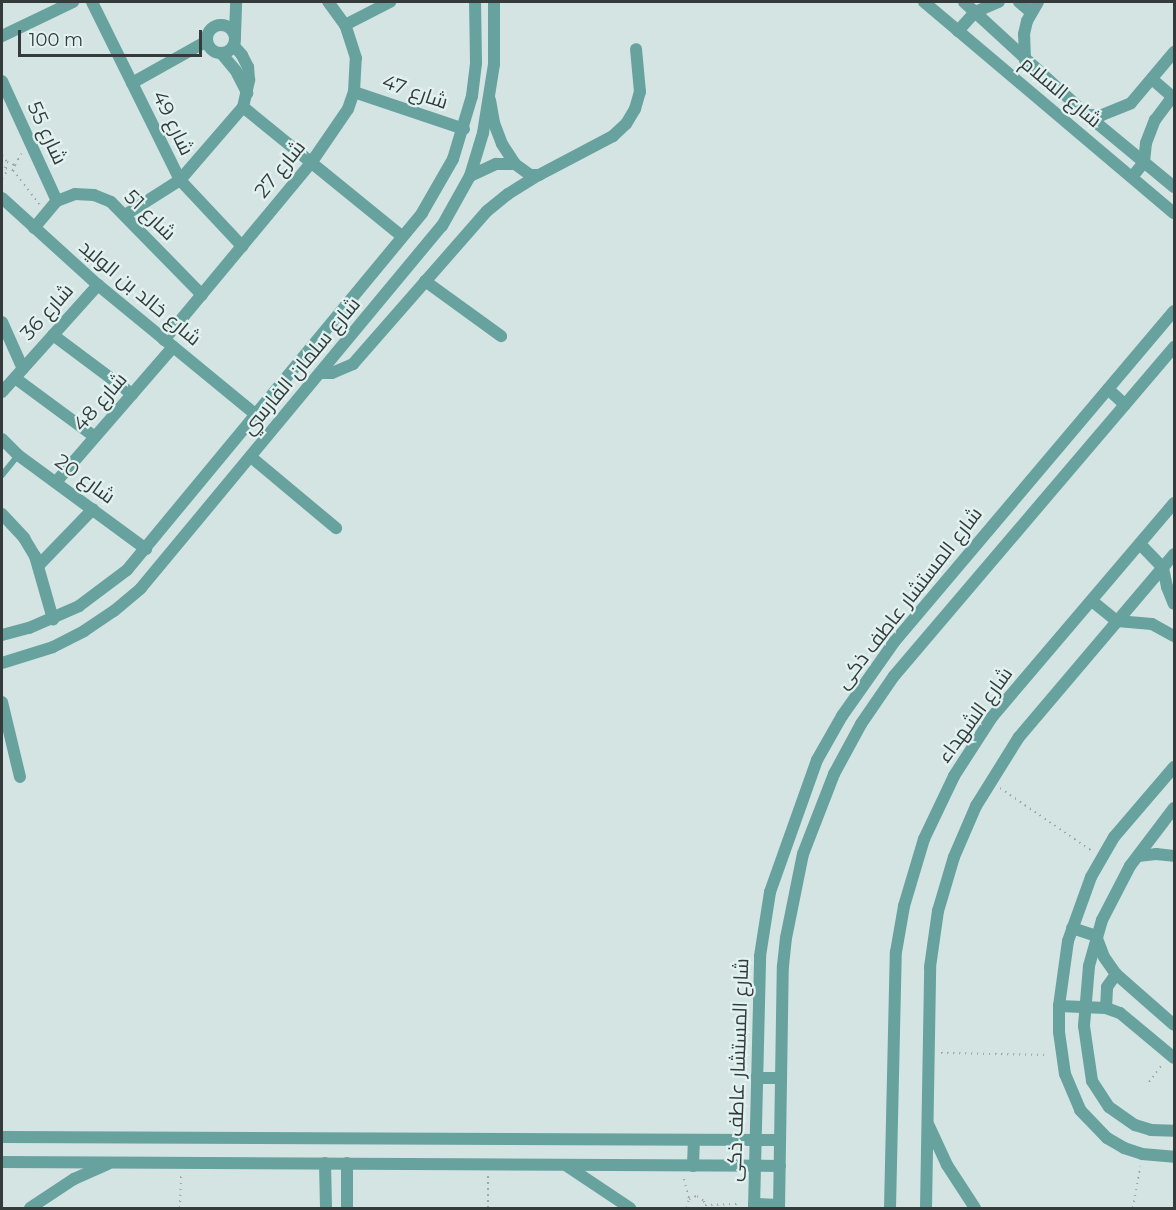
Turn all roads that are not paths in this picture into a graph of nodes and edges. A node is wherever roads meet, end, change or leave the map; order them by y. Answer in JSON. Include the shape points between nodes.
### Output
{"nodes":[{"id":1,"x":73,"y":2,"type":"edge"},
{"id":2,"x":92,"y":2,"type":"edge"},
{"id":3,"x":234,"y":2,"type":"edge"},
{"id":4,"x":328,"y":2,"type":"edge"},
{"id":5,"x":390,"y":2,"type":"edge"},
{"id":6,"x":475,"y":2,"type":"edge"},
{"id":7,"x":494,"y":2,"type":"edge"},
{"id":8,"x":924,"y":2,"type":"edge"},
{"id":9,"x":964,"y":2,"type":"edge"},
{"id":10,"x":999,"y":2,"type":"edge"},
{"id":11,"x":1019,"y":2,"type":"edge"},
{"id":12,"x":48,"y":7,"type":"edge"},
{"id":13,"x":1035,"y":7,"type":"edge"},
{"id":14,"x":975,"y":12,"type":"junction"},
{"id":15,"x":216,"y":25,"type":"junction"},
{"id":16,"x":345,"y":25,"type":"junction"},
{"id":17,"x":958,"y":31,"type":"junction"},
{"id":18,"x":2,"y":36,"type":"edge"},
{"id":19,"x":207,"y":41,"type":"junction"},
{"id":20,"x":234,"y":41,"type":"junction"},
{"id":21,"x":636,"y":49,"type":"dead end"},
{"id":22,"x":1174,"y":52,"type":"edge"},
{"id":23,"x":221,"y":53,"type":"junction"},
{"id":24,"x":1025,"y":60,"type":"junction"},
{"id":25,"x":1152,"y":79,"type":"junction"},
{"id":26,"x":2,"y":81,"type":"edge"},
{"id":27,"x":132,"y":83,"type":"junction"},
{"id":28,"x":354,"y":92,"type":"junction"},
{"id":29,"x":247,"y":93,"type":"junction"},
{"id":30,"x":1174,"y":96,"type":"edge"},
{"id":31,"x":490,"y":100,"type":"junction"},
{"id":32,"x":6,"y":104,"type":"edge"},
{"id":33,"x":243,"y":107,"type":"junction"},
{"id":34,"x":1087,"y":115,"type":"junction"},
{"id":35,"x":464,"y":129,"type":"junction"},
{"id":36,"x":1144,"y":162,"type":"junction"},
{"id":37,"x":311,"y":163,"type":"junction"},
{"id":38,"x":515,"y":164,"type":"junction"},
{"id":39,"x":540,"y":175,"type":"junction"},
{"id":40,"x":470,"y":176,"type":"junction"},
{"id":41,"x":1132,"y":177,"type":"junction"},
{"id":42,"x":180,"y":180,"type":"junction"},
{"id":43,"x":1174,"y":187,"type":"edge"},
{"id":44,"x":2,"y":198,"type":"edge"},
{"id":45,"x":57,"y":201,"type":"junction"},
{"id":46,"x":1174,"y":213,"type":"edge"},
{"id":47,"x":124,"y":215,"type":"junction"},
{"id":48,"x":34,"y":228,"type":"junction"},
{"id":49,"x":402,"y":237,"type":"junction"},
{"id":50,"x":242,"y":246,"type":"junction"},
{"id":51,"x":425,"y":280,"type":"junction"},
{"id":52,"x":98,"y":285,"type":"junction"},
{"id":53,"x":202,"y":295,"type":"junction"},
{"id":54,"x":1174,"y":311,"type":"edge"},
{"id":55,"x":2,"y":322,"type":"edge"},
{"id":56,"x":53,"y":335,"type":"junction"},
{"id":57,"x":501,"y":336,"type":"dead end"},
{"id":58,"x":168,"y":343,"type":"junction"},
{"id":59,"x":1174,"y":347,"type":"edge"},
{"id":60,"x":24,"y":369,"type":"junction"},
{"id":61,"x":320,"y":374,"type":"junction"},
{"id":62,"x":15,"y":378,"type":"junction"},
{"id":63,"x":1108,"y":389,"type":"junction"},
{"id":64,"x":2,"y":392,"type":"edge"},
{"id":65,"x":132,"y":394,"type":"junction"},
{"id":66,"x":1125,"y":405,"type":"junction"},
{"id":67,"x":256,"y":416,"type":"junction"},
{"id":68,"x":95,"y":437,"type":"junction"},
{"id":69,"x":2,"y":439,"type":"edge"},
{"id":70,"x":18,"y":455,"type":"junction"},
{"id":71,"x":251,"y":458,"type":"junction"},
{"id":72,"x":2,"y":475,"type":"edge"},
{"id":73,"x":56,"y":482,"type":"junction"},
{"id":74,"x":1174,"y":503,"type":"edge"},
{"id":75,"x":93,"y":509,"type":"junction"},
{"id":76,"x":2,"y":514,"type":"edge"},
{"id":77,"x":336,"y":528,"type":"dead end"},
{"id":78,"x":1140,"y":544,"type":"junction"},
{"id":79,"x":146,"y":549,"type":"junction"},
{"id":80,"x":1174,"y":554,"type":"edge"},
{"id":81,"x":38,"y":566,"type":"junction"},
{"id":82,"x":1163,"y":568,"type":"junction"},
{"id":83,"x":1092,"y":601,"type":"junction"},
{"id":84,"x":1174,"y":604,"type":"edge"},
{"id":85,"x":52,"y":619,"type":"junction"},
{"id":86,"x":1117,"y":621,"type":"junction"},
{"id":87,"x":2,"y":635,"type":"edge"},
{"id":88,"x":1174,"y":636,"type":"edge"},
{"id":89,"x":2,"y":663,"type":"edge"},
{"id":90,"x":2,"y":702,"type":"edge"},
{"id":91,"x":1174,"y":767,"type":"edge"},
{"id":92,"x":20,"y":777,"type":"dead end"},
{"id":93,"x":1174,"y":808,"type":"edge"},
{"id":94,"x":1138,"y":856,"type":"junction"},
{"id":95,"x":1174,"y":856,"type":"edge"},
{"id":96,"x":1072,"y":928,"type":"junction"},
{"id":97,"x":1096,"y":936,"type":"junction"},
{"id":98,"x":1116,"y":974,"type":"junction"},
{"id":99,"x":1059,"y":1006,"type":"junction"},
{"id":100,"x":1085,"y":1007,"type":"junction"},
{"id":101,"x":1106,"y":1008,"type":"junction"},
{"id":102,"x":1174,"y":1025,"type":"edge"},
{"id":103,"x":1172,"y":1056,"type":"edge"},
{"id":104,"x":756,"y":1078,"type":"junction"},
{"id":105,"x":781,"y":1078,"type":"junction"},
{"id":106,"x":927,"y":1122,"type":"junction"},
{"id":107,"x":1174,"y":1131,"type":"edge"},
{"id":108,"x":2,"y":1137,"type":"edge"},
{"id":109,"x":694,"y":1140,"type":"junction"},
{"id":110,"x":755,"y":1140,"type":"junction"},
{"id":111,"x":780,"y":1140,"type":"junction"},
{"id":112,"x":1174,"y":1157,"type":"edge"},
{"id":113,"x":2,"y":1162,"type":"edge"},
{"id":114,"x":325,"y":1163,"type":"junction"},
{"id":115,"x":347,"y":1163,"type":"junction"},
{"id":116,"x":108,"y":1164,"type":"junction"},
{"id":117,"x":567,"y":1166,"type":"junction"},
{"id":118,"x":687,"y":1166,"type":"junction"},
{"id":119,"x":754,"y":1166,"type":"junction"},
{"id":120,"x":780,"y":1166,"type":"junction"},
{"id":121,"x":754,"y":1206,"type":"edge"},
{"id":122,"x":779,"y":1207,"type":"edge"},
{"id":123,"x":30,"y":1209,"type":"edge"},
{"id":124,"x":326,"y":1209,"type":"edge"},
{"id":125,"x":347,"y":1209,"type":"edge"},
{"id":126,"x":630,"y":1209,"type":"edge"},
{"id":127,"x":890,"y":1209,"type":"edge"},
{"id":128,"x":926,"y":1209,"type":"edge"},
{"id":129,"x":975,"y":1209,"type":"edge"}],
"edges":[{"from":1,"to":12,"type":"street"},
{"from":2,"to":27,"type":"street","name":"شارع 49"},
{"from":3,"to":15,"type":"street"},
{"from":3,"to":20,"type":"street"},
{"from":4,"to":16,"type":"street","name":"شارع 27"},
{"from":5,"to":16,"type":"street"},
{"from":6,"to":35,"type":"street","name":"شارع سلمان الفارسي","via":[[477,63]]},
{"from":7,"to":31,"type":"street","name":"شارع سلمان الفارسي"},
{"from":8,"to":17,"type":"street","name":"شارع السلام"},
{"from":9,"to":14,"type":"street","name":"شارع السلام"},
{"from":10,"to":14,"type":"street"},
{"from":11,"to":13,"type":"street"},
{"from":12,"to":18,"type":"street"},
{"from":13,"to":24,"type":"street","via":[[1024,34]]},
{"from":14,"to":17,"type":"street"},
{"from":14,"to":24,"type":"street","name":"شارع السلام"},
{"from":15,"to":19,"type":"street"},
{"from":15,"to":20,"type":"street","via":[[230,28]]},
{"from":16,"to":28,"type":"street","name":"شارع 27","via":[[356,58]]},
{"from":17,"to":41,"type":"street","name":"شارع السلام"},
{"from":19,"to":23,"type":"street"},
{"from":19,"to":27,"type":"street"},
{"from":20,"to":23,"type":"street"},
{"from":20,"to":29,"type":"street","via":[[248,67]]},
{"from":21,"to":39,"type":"street","via":[[639,92],[626,124],[613,136]]},
{"from":22,"to":25,"type":"street"},
{"from":23,"to":29,"type":"street"},
{"from":24,"to":34,"type":"street","name":"شارع السلام"},
{"from":25,"to":30,"type":"street"},
{"from":25,"to":34,"type":"street","via":[[1131,103],[1118,111]]},
{"from":26,"to":32,"type":"street","name":"شارع 55"},
{"from":27,"to":42,"type":"street","name":"شارع 49"},
{"from":28,"to":35,"type":"street","name":"شارع 47"},
{"from":28,"to":37,"type":"street","name":"شارع 27","via":[[339,126]]},
{"from":29,"to":33,"type":"street"},
{"from":30,"to":36,"type":"street","via":[[1149,132]]},
{"from":31,"to":38,"type":"street","via":[[502,144]]},
{"from":31,"to":40,"type":"street","name":"شارع سلمان الفارسي"},
{"from":32,"to":45,"type":"street","name":"شارع 55"},
{"from":33,"to":37,"type":"street"},
{"from":33,"to":42,"type":"street"},
{"from":34,"to":36,"type":"street","name":"شارع السلام"},
{"from":35,"to":49,"type":"street","name":"شارع سلمان الفارسي","via":[[440,187]]},
{"from":36,"to":41,"type":"street"},
{"from":36,"to":43,"type":"street","name":"شارع السلام"},
{"from":37,"to":49,"type":"street"},
{"from":37,"to":50,"type":"street","name":"شارع 27"},
{"from":38,"to":39,"type":"street","via":[[521,171]]},
{"from":38,"to":40,"type":"street","via":[[487,166]]},
{"from":39,"to":51,"type":"street","via":[[487,211]]},
{"from":40,"to":61,"type":"street","name":"شارع سلمان الفارسي","via":[[442,226]]},
{"from":41,"to":46,"type":"street","name":"شارع السلام"},
{"from":42,"to":47,"type":"street"},
{"from":42,"to":50,"type":"street","name":"شارع 49"},
{"from":44,"to":48,"type":"street","name":"شارع خالد بن الوليد"},
{"from":45,"to":47,"type":"street","name":"شارع 51","via":[[75,195],[94,195],[111,202]]},
{"from":45,"to":48,"type":"street"},
{"from":47,"to":53,"type":"street","name":"شارع 51"},
{"from":48,"to":52,"type":"street","name":"شارع خالد بن الوليد"},
{"from":49,"to":67,"type":"street","name":"شارع سلمان الفارسي"},
{"from":50,"to":53,"type":"street","name":"شارع 27"},
{"from":51,"to":57,"type":"street"},
{"from":51,"to":61,"type":"street","via":[[353,364]]},
{"from":52,"to":56,"type":"street","name":"شارع 36"},
{"from":52,"to":58,"type":"street","name":"شارع خالد بن الوليد"},
{"from":53,"to":58,"type":"street","name":"شارع 27"},
{"from":54,"to":63,"type":"street","name":"شارع المستشار عاطف ذكى"},
{"from":55,"to":60,"type":"street"},
{"from":56,"to":60,"type":"street","name":"شارع 36"},
{"from":56,"to":65,"type":"street"},
{"from":58,"to":65,"type":"street","name":"شارع 48"},
{"from":58,"to":67,"type":"street","name":"شارع خالد بن الوليد"},
{"from":59,"to":66,"type":"street","name":"شارع المستشار عاطف ذكى"},
{"from":60,"to":62,"type":"street","name":"شارع 36"},
{"from":61,"to":71,"type":"street","name":"شارع سلمان الفارسي"},
{"from":62,"to":64,"type":"street","name":"شارع 36"},
{"from":62,"to":68,"type":"street"},
{"from":63,"to":66,"type":"street"},
{"from":63,"to":104,"type":"street","name":"شارع المستشار عاطف ذكى","via":[[896,641],[842,716],[817,760],[770,892],[760,956]]},
{"from":65,"to":68,"type":"street","name":"شارع 48"},
{"from":66,"to":105,"type":"street","name":"شارع المستشار عاطف ذكى","via":[[905,662],[847,749],[812,827],[790,910],[783,966]]},
{"from":67,"to":79,"type":"street","name":"شارع سلمان الفارسي"},
{"from":68,"to":73,"type":"street","name":"شارع 48"},
{"from":69,"to":70,"type":"street","name":"شارع 20"},
{"from":70,"to":72,"type":"lane"},
{"from":70,"to":73,"type":"street","name":"شارع 20"},
{"from":71,"to":77,"type":"street"},
{"from":71,"to":89,"type":"street","name":"شارع سلمان الفارسي","via":[[141,588],[114,611],[53,647]]},
{"from":73,"to":75,"type":"street","name":"شارع 20"},
{"from":74,"to":78,"type":"street","name":"شارع الشهداء"},
{"from":75,"to":79,"type":"street","name":"شارع 20"},
{"from":75,"to":81,"type":"street"},
{"from":76,"to":81,"type":"street","via":[[30,546]]},
{"from":78,"to":82,"type":"street"},
{"from":78,"to":83,"type":"street","name":"شارع الشهداء"},
{"from":79,"to":85,"type":"street","name":"شارع سلمان الفارسي","via":[[104,589]]},
{"from":80,"to":82,"type":"street"},
{"from":81,"to":85,"type":"street"},
{"from":82,"to":84,"type":"street"},
{"from":82,"to":86,"type":"street"},
{"from":83,"to":86,"type":"street"},
{"from":83,"to":127,"type":"street","name":"شارع الشهداء","via":[[978,736],[943,796],[916,861],[904,906],[894,975]]},
{"from":85,"to":87,"type":"street","name":"شارع سلمان الفارسي"},
{"from":86,"to":88,"type":"street","via":[[1152,624]]},
{"from":86,"to":106,"type":"street","via":[[1025,730],[989,781],[964,831],[938,911],[930,967]]},
{"from":90,"to":92,"type":"street"},
{"from":91,"to":96,"type":"street","via":[[1114,837],[1082,898]]},
{"from":93,"to":94,"type":"street"},
{"from":94,"to":95,"type":"street"},
{"from":94,"to":97,"type":"street","via":[[1120,883]]},
{"from":96,"to":97,"type":"street"},
{"from":96,"to":99,"type":"street"},
{"from":97,"to":98,"type":"street"},
{"from":97,"to":100,"type":"street"},
{"from":98,"to":101,"type":"street","via":[[1107,987]]},
{"from":98,"to":102,"type":"street"},
{"from":99,"to":100,"type":"street"},
{"from":99,"to":112,"type":"street","via":[[1061,1055],[1071,1093],[1093,1125],[1116,1143],[1142,1154]]},
{"from":100,"to":101,"type":"street"},
{"from":100,"to":107,"type":"street","via":[[1086,1054],[1099,1095],[1121,1118],[1135,1125]]},
{"from":101,"to":103,"type":"street","via":[[1126,1016]]},
{"from":104,"to":105,"type":"street"},
{"from":104,"to":110,"type":"street","name":"شارع المستشار عاطف ذكى"},
{"from":105,"to":111,"type":"street","name":"شارع المستشار عاطف ذكى"},
{"from":106,"to":128,"type":"street"},
{"from":106,"to":129,"type":"street","via":[[947,1166]]},
{"from":108,"to":109,"type":"street"},
{"from":109,"to":110,"type":"street"},
{"from":109,"to":118,"type":"street"},
{"from":110,"to":111,"type":"street"},
{"from":110,"to":119,"type":"street","name":"شارع المستشار عاطف ذكى"},
{"from":111,"to":120,"type":"street","name":"شارع المستشار عاطف ذكى"},
{"from":113,"to":116,"type":"street"},
{"from":114,"to":115,"type":"street"},
{"from":114,"to":116,"type":"street"},
{"from":114,"to":124,"type":"street"},
{"from":115,"to":117,"type":"street"},
{"from":115,"to":125,"type":"street"},
{"from":116,"to":123,"type":"street","via":[[75,1179]]},
{"from":117,"to":118,"type":"street"},
{"from":117,"to":126,"type":"street"},
{"from":118,"to":119,"type":"street"},
{"from":119,"to":120,"type":"street"},
{"from":119,"to":121,"type":"street","name":"شارع المستشار عاطف ذكى"},
{"from":120,"to":122,"type":"street","name":"شارع المستشار عاطف ذكى"},
{"from":121,"to":122,"type":"street"}]}
